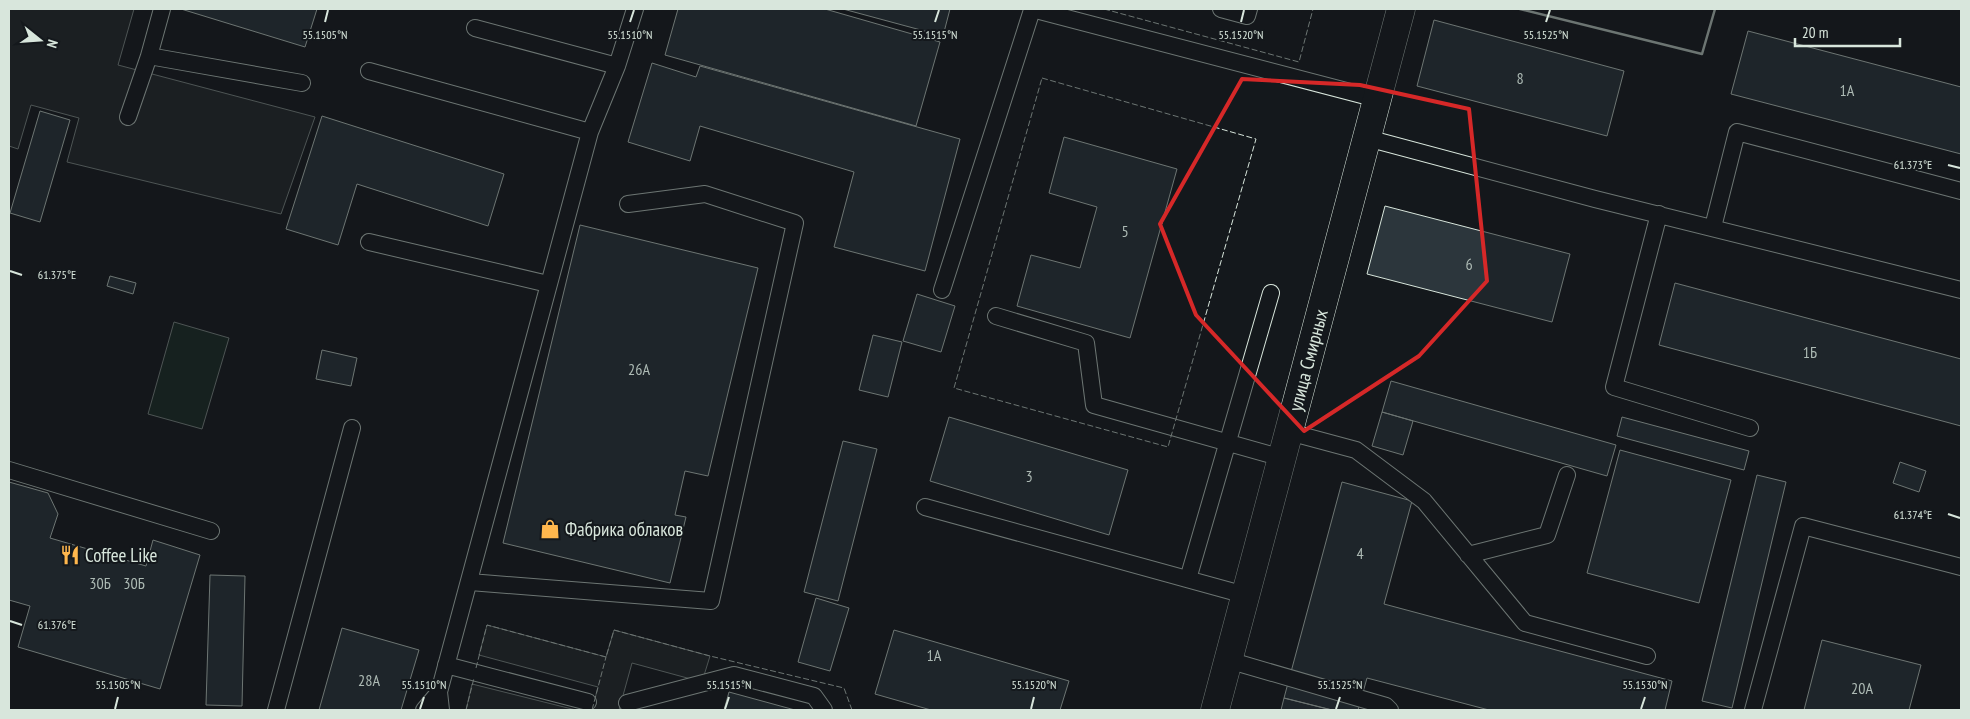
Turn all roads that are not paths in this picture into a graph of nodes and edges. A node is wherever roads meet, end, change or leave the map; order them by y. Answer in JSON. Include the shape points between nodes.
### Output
{"nodes":[{"id":1,"x":162,"y":9,"type":"edge"},
{"id":2,"x":635,"y":9,"type":"edge"},
{"id":3,"x":1221,"y":9,"type":"edge"},
{"id":4,"x":1249,"y":9,"type":"edge"},
{"id":5,"x":1401,"y":9,"type":"edge"},
{"id":6,"x":1032,"y":10,"type":"edge"},
{"id":7,"x":475,"y":28,"type":"dead end"},
{"id":8,"x":149,"y":56,"type":"junction"},
{"id":9,"x":617,"y":66,"type":"junction"},
{"id":10,"x":369,"y":71,"type":"dead end"},
{"id":11,"x":302,"y":83,"type":"dead end"},
{"id":12,"x":1377,"y":99,"type":"junction"},
{"id":13,"x":128,"y":117,"type":"dead end"},
{"id":14,"x":590,"y":132,"type":"junction"},
{"id":15,"x":1367,"y":138,"type":"junction"},
{"id":16,"x":1961,"y":191,"type":"edge"},
{"id":17,"x":628,"y":204,"type":"dead end"},
{"id":18,"x":1659,"y":214,"type":"junction"},
{"id":19,"x":1713,"y":227,"type":"junction"},
{"id":20,"x":369,"y":242,"type":"dead end"},
{"id":21,"x":548,"y":284,"type":"junction"},
{"id":22,"x":942,"y":290,"type":"dead end"},
{"id":23,"x":1961,"y":290,"type":"edge"},
{"id":24,"x":1271,"y":293,"type":"dead end"},
{"id":25,"x":996,"y":316,"type":"dead end"},
{"id":26,"x":352,"y":428,"type":"dead end"},
{"id":27,"x":1750,"y":428,"type":"dead end"},
{"id":28,"x":1227,"y":443,"type":"junction"},
{"id":29,"x":1285,"y":445,"type":"junction"},
{"id":30,"x":9,"y":470,"type":"edge"},
{"id":31,"x":1567,"y":475,"type":"dead end"},
{"id":32,"x":925,"y":507,"type":"dead end"},
{"id":33,"x":211,"y":531,"type":"dead end"},
{"id":34,"x":1468,"y":555,"type":"junction"},
{"id":35,"x":1961,"y":567,"type":"edge"},
{"id":36,"x":1188,"y":579,"type":"junction"},
{"id":37,"x":470,"y":582,"type":"junction"},
{"id":38,"x":1245,"y":595,"type":"junction"},
{"id":39,"x":1647,"y":656,"type":"dead end"},
{"id":40,"x":1228,"y":660,"type":"junction"},
{"id":41,"x":446,"y":665,"type":"junction"},
{"id":42,"x":439,"y":692,"type":"junction"},
{"id":43,"x":588,"y":702,"type":"dead end"},
{"id":44,"x":627,"y":703,"type":"dead end"},
{"id":45,"x":276,"y":710,"type":"edge"},
{"id":46,"x":424,"y":710,"type":"edge"},
{"id":47,"x":441,"y":710,"type":"edge"},
{"id":48,"x":824,"y":710,"type":"edge"},
{"id":49,"x":1215,"y":710,"type":"edge"},
{"id":50,"x":1390,"y":710,"type":"edge"},
{"id":51,"x":1753,"y":710,"type":"edge"}],
"edges":[{"from":1,"to":8,"type":"lane"},
{"from":2,"to":9,"type":"lane"},
{"from":3,"to":4,"type":"lane","via":[[1248,16]]},
{"from":5,"to":12,"type":"street","name":"улица Смирных"},
{"from":6,"to":12,"type":"lane"},
{"from":6,"to":22,"type":"lane"},
{"from":7,"to":9,"type":"lane"},
{"from":8,"to":11,"type":"lane"},
{"from":8,"to":13,"type":"lane"},
{"from":9,"to":14,"type":"lane"},
{"from":10,"to":14,"type":"lane"},
{"from":12,"to":15,"type":"street","name":"улица Смирных"},
{"from":14,"to":21,"type":"lane"},
{"from":15,"to":18,"type":"lane"},
{"from":15,"to":29,"type":"street","name":"улица Смирных"},
{"from":16,"to":19,"type":"lane","via":[[1737,132]]},
{"from":17,"to":37,"type":"lane","via":[[705,194],[795,223],[711,601]]},
{"from":18,"to":19,"type":"lane"},
{"from":18,"to":27,"type":"lane","via":[[1614,387]]},
{"from":19,"to":23,"type":"lane"},
{"from":20,"to":21,"type":"lane"},
{"from":21,"to":37,"type":"lane"},
{"from":24,"to":28,"type":"lane"},
{"from":25,"to":28,"type":"lane","via":[[1086,344],[1094,405]]},
{"from":26,"to":45,"type":"lane"},
{"from":28,"to":29,"type":"lane"},
{"from":28,"to":36,"type":"lane"},
{"from":29,"to":34,"type":"lane","via":[[1356,450],[1424,501]]},
{"from":29,"to":38,"type":"street","name":"улица Смирных"},
{"from":30,"to":33,"type":"lane"},
{"from":31,"to":34,"type":"lane","via":[[1547,535]]},
{"from":32,"to":36,"type":"lane"},
{"from":34,"to":39,"type":"lane","via":[[1525,624]]},
{"from":35,"to":51,"type":"lane","via":[[1803,526]]},
{"from":36,"to":38,"type":"lane"},
{"from":37,"to":41,"type":"lane"},
{"from":38,"to":40,"type":"street","name":"улица Смирных"},
{"from":40,"to":49,"type":"street","name":"улица Смирных"},
{"from":40,"to":50,"type":"lane","via":[[1386,706]]},
{"from":41,"to":42,"type":"lane"},
{"from":41,"to":43,"type":"lane"},
{"from":42,"to":46,"type":"lane"},
{"from":42,"to":47,"type":"lane"},
{"from":44,"to":48,"type":"lane","via":[[734,675],[814,696]]}]}
